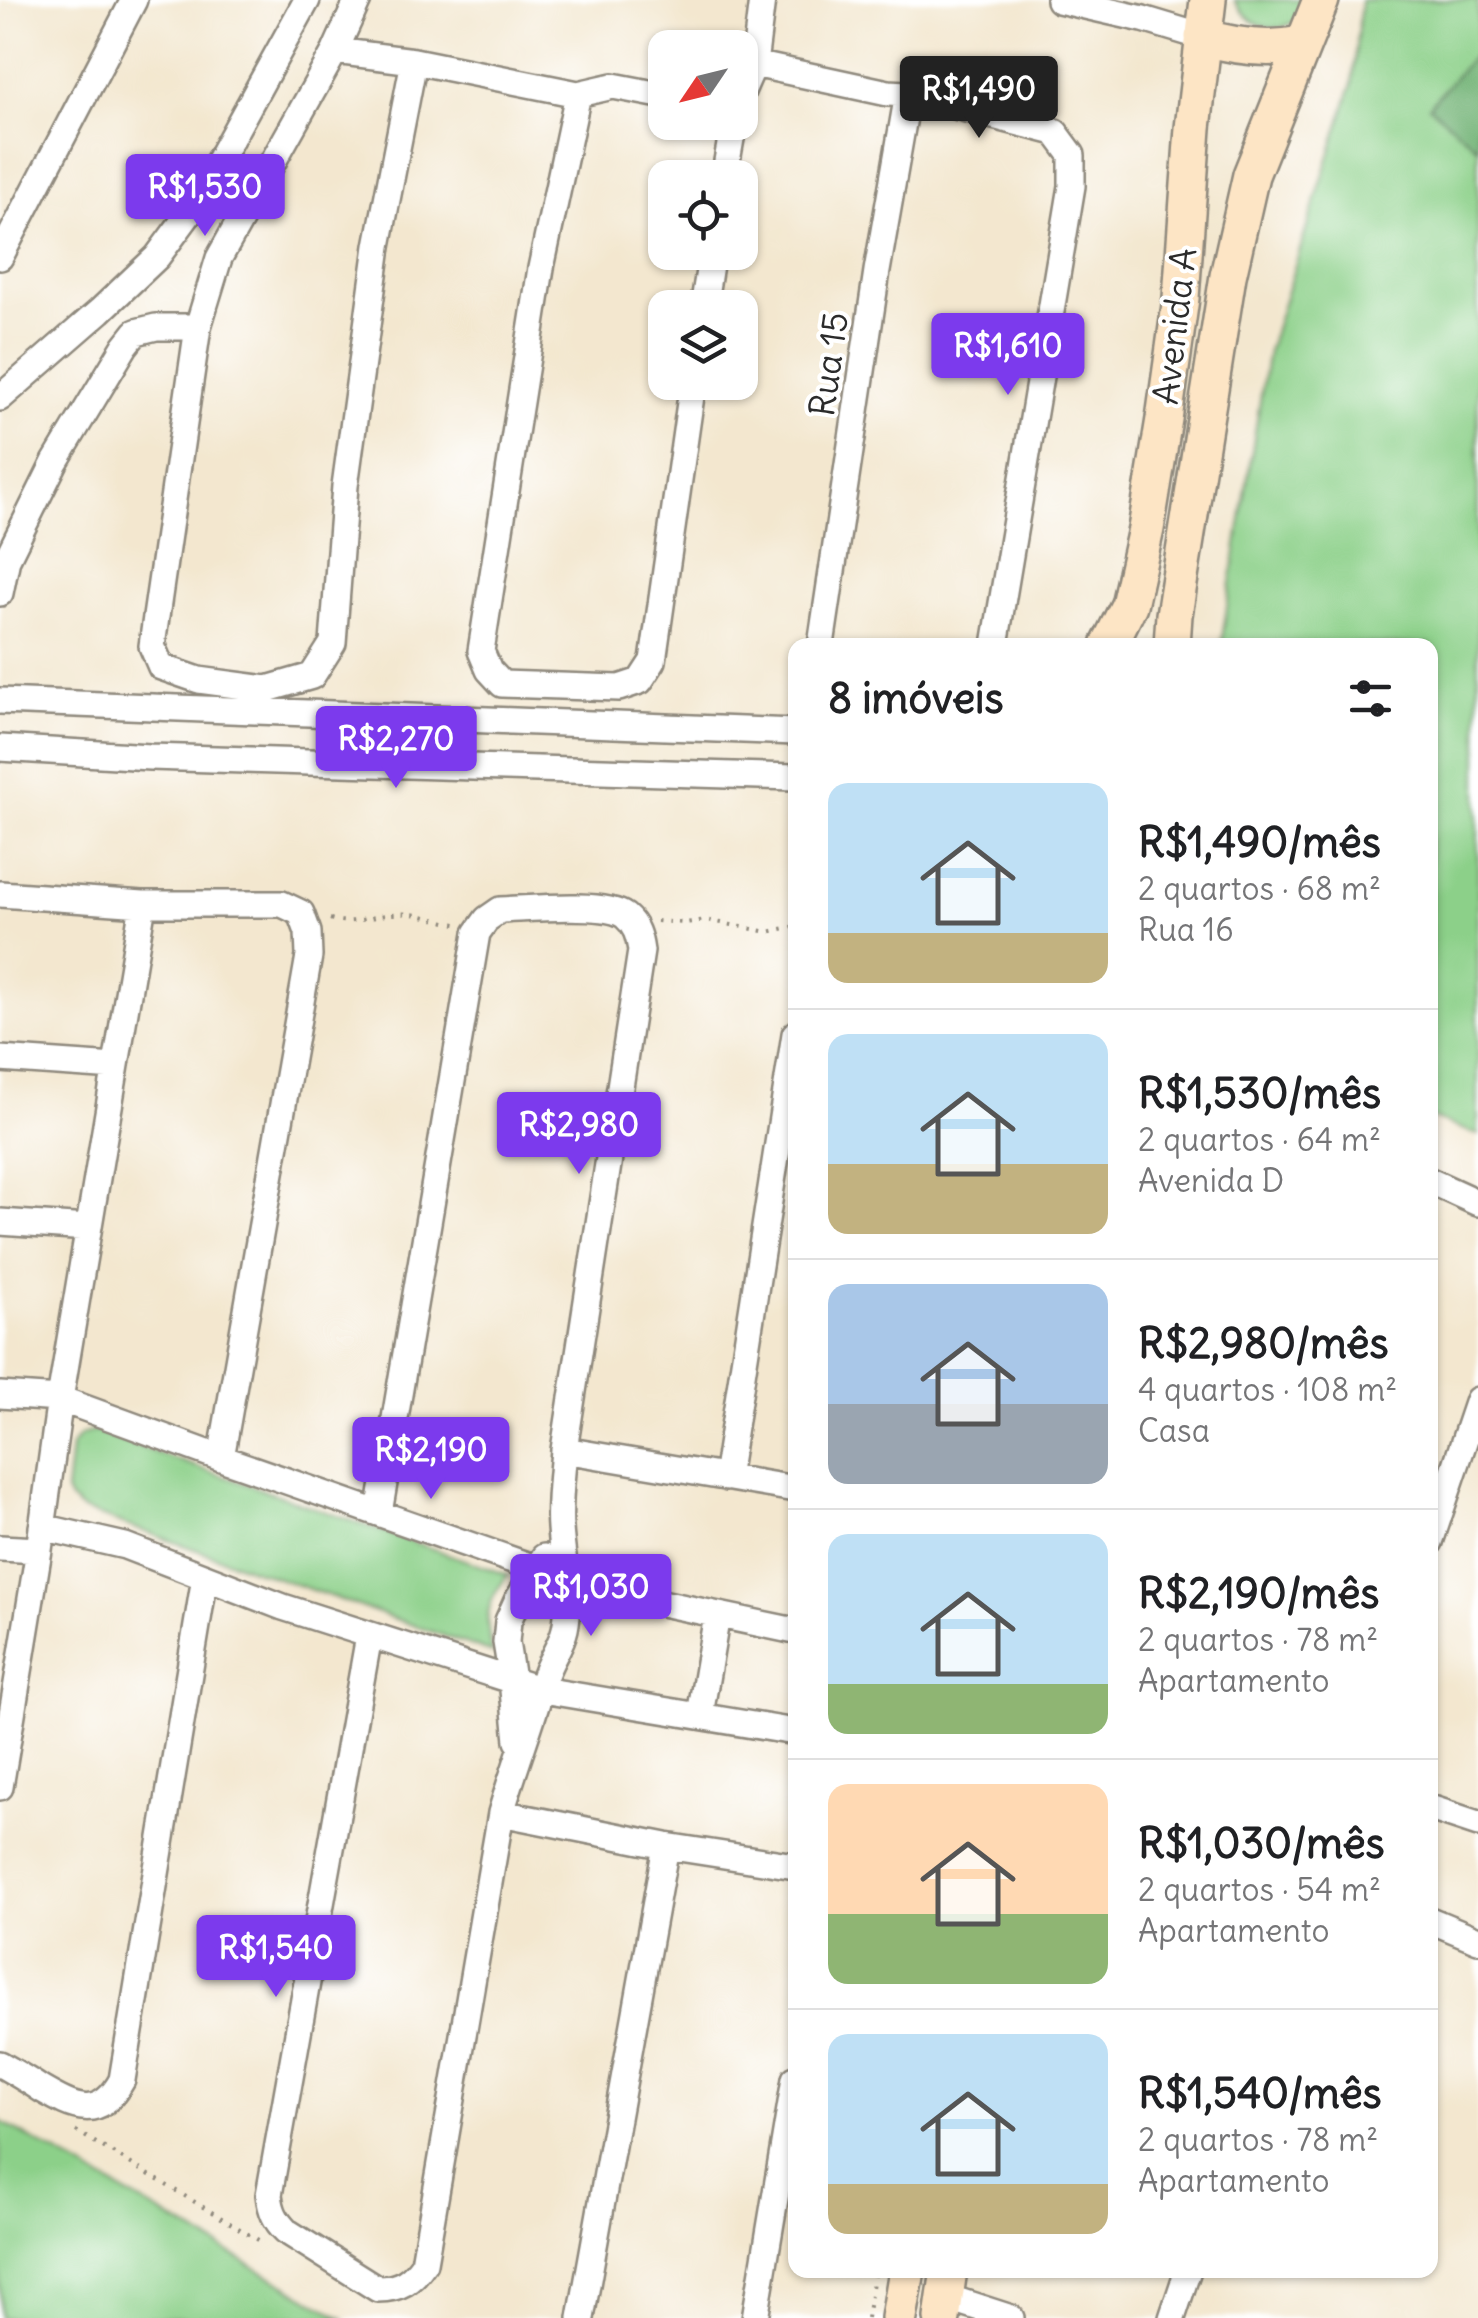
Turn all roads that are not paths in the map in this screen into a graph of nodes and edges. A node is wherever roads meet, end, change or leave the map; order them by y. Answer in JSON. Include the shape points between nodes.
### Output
{"nodes":[{"id":1,"x":134,"y":0,"type":"edge"},
{"id":2,"x":307,"y":0,"type":"edge"},
{"id":3,"x":358,"y":0,"type":"edge"},
{"id":4,"x":1058,"y":0,"type":"edge"},
{"id":5,"x":1208,"y":0,"type":"edge"},
{"id":6,"x":1321,"y":0,"type":"edge"},
{"id":7,"x":764,"y":2,"type":"edge"},
{"id":8,"x":1203,"y":37,"type":"junction"},
{"id":9,"x":758,"y":39,"type":"edge"},
{"id":10,"x":1302,"y":44,"type":"junction"},
{"id":11,"x":335,"y":51,"type":"junction"},
{"id":12,"x":414,"y":61,"type":"junction"},
{"id":13,"x":758,"y":65,"type":"edge"},
{"id":14,"x":648,"y":93,"type":"edge"},
{"id":15,"x":578,"y":94,"type":"junction"},
{"id":16,"x":908,"y":94,"type":"junction"},
{"id":17,"x":0,"y":257,"type":"edge"},
{"id":18,"x":198,"y":327,"type":"junction"},
{"id":19,"x":0,"y":398,"type":"edge"},
{"id":20,"x":689,"y":400,"type":"edge"},
{"id":21,"x":0,"y":593,"type":"edge"},
{"id":22,"x":822,"y":638,"type":"edge"},
{"id":23,"x":996,"y":638,"type":"edge"},
{"id":24,"x":1113,"y":638,"type":"edge"},
{"id":25,"x":1173,"y":638,"type":"edge"},
{"id":26,"x":0,"y":701,"type":"edge"},
{"id":27,"x":788,"y":732,"type":"edge"},
{"id":28,"x":0,"y":748,"type":"edge"},
{"id":29,"x":788,"y":776,"type":"edge"},
{"id":30,"x":0,"y":894,"type":"edge"},
{"id":31,"x":142,"y":904,"type":"junction"},
{"id":32,"x":0,"y":1059,"type":"edge"},
{"id":33,"x":116,"y":1067,"type":"junction"},
{"id":34,"x":788,"y":1079,"type":"edge"},
{"id":35,"x":1438,"y":1185,"type":"edge"},
{"id":36,"x":1478,"y":1203,"type":"edge"},
{"id":37,"x":0,"y":1222,"type":"edge"},
{"id":38,"x":88,"y":1228,"type":"junction"},
{"id":39,"x":0,"y":1395,"type":"edge"},
{"id":40,"x":60,"y":1399,"type":"junction"},
{"id":41,"x":1478,"y":1400,"type":"edge"},
{"id":42,"x":564,"y":1450,"type":"junction"},
{"id":43,"x":220,"y":1458,"type":"junction"},
{"id":44,"x":726,"y":1478,"type":"junction"},
{"id":45,"x":788,"y":1488,"type":"edge"},
{"id":46,"x":379,"y":1513,"type":"junction"},
{"id":47,"x":1438,"y":1518,"type":"edge"},
{"id":48,"x":559,"y":1525,"type":"junction"},
{"id":49,"x":40,"y":1539,"type":"junction"},
{"id":50,"x":0,"y":1548,"type":"edge"},
{"id":51,"x":538,"y":1569,"type":"junction"},
{"id":52,"x":205,"y":1577,"type":"junction"},
{"id":53,"x":566,"y":1580,"type":"junction"},
{"id":54,"x":717,"y":1615,"type":"junction"},
{"id":55,"x":788,"y":1630,"type":"edge"},
{"id":56,"x":369,"y":1636,"type":"junction"},
{"id":57,"x":512,"y":1680,"type":"junction"},
{"id":58,"x":542,"y":1690,"type":"junction"},
{"id":59,"x":700,"y":1715,"type":"junction"},
{"id":60,"x":5,"y":1716,"type":"edge"},
{"id":61,"x":788,"y":1731,"type":"edge"},
{"id":62,"x":519,"y":1751,"type":"junction"},
{"id":63,"x":0,"y":1787,"type":"edge"},
{"id":64,"x":1438,"y":1811,"type":"edge"},
{"id":65,"x":500,"y":1813,"type":"junction"},
{"id":66,"x":1478,"y":1824,"type":"edge"},
{"id":67,"x":666,"y":1846,"type":"junction"},
{"id":68,"x":788,"y":1865,"type":"edge"},
{"id":69,"x":1438,"y":1923,"type":"edge"},
{"id":70,"x":1478,"y":1940,"type":"edge"},
{"id":71,"x":0,"y":2064,"type":"edge"},
{"id":72,"x":788,"y":2122,"type":"edge"},
{"id":73,"x":906,"y":2278,"type":"edge"},
{"id":74,"x":1185,"y":2278,"type":"edge"},
{"id":75,"x":946,"y":2295,"type":"edge"},
{"id":76,"x":582,"y":2318,"type":"edge"},
{"id":77,"x":756,"y":2318,"type":"edge"},
{"id":78,"x":900,"y":2318,"type":"edge"},
{"id":79,"x":1011,"y":2318,"type":"edge"},
{"id":80,"x":1172,"y":2318,"type":"edge"}],
"edges":[{"from":1,"to":17,"type":"street"},
{"from":2,"to":19,"type":"street","via":[[191,212],[157,257]]},
{"from":3,"to":11,"type":"street"},
{"from":4,"to":8,"type":"street"},
{"from":5,"to":8,"type":"main road","name":"Avenida A"},
{"from":6,"to":10,"type":"main road","name":"Avenida A"},
{"from":7,"to":9,"type":"street"},
{"from":8,"to":10,"type":"main road","via":[[1244,47]]},
{"from":8,"to":24,"type":"main road","name":"Avenida A","via":[[1164,419],[1129,605]]},
{"from":10,"to":25,"type":"main road","name":"Avenida A","via":[[1251,175],[1228,276]]},
{"from":11,"to":12,"type":"street"},
{"from":11,"to":18,"type":"street","via":[[220,258]]},
{"from":12,"to":15,"type":"street"},
{"from":12,"to":18,"type":"street","via":[[378,246],[345,486],[332,643],[312,676],[267,689],[199,680],[161,667],[152,646]]},
{"from":13,"to":16,"type":"street"},
{"from":14,"to":15,"type":"street","via":[[613,86]]},
{"from":15,"to":20,"type":"street","via":[[541,268],[481,651],[502,684],[618,688],[640,681],[652,661]]},
{"from":16,"to":22,"type":"street","name":"Rua 15"},
{"from":16,"to":23,"type":"street","via":[[1055,132],[1072,154]]},
{"from":18,"to":21,"type":"street","via":[[156,326],[136,332],[124,346],[55,462],[7,559]]},
{"from":26,"to":27,"type":"street"},
{"from":28,"to":29,"type":"street"},
{"from":30,"to":31,"type":"street"},
{"from":31,"to":33,"type":"street"},
{"from":31,"to":43,"type":"street","via":[[282,904],[300,913],[308,932]]},
{"from":32,"to":33,"type":"street"},
{"from":33,"to":38,"type":"street"},
{"from":34,"to":44,"type":"street"},
{"from":35,"to":36,"type":"street"},
{"from":37,"to":38,"type":"street"},
{"from":38,"to":40,"type":"street"},
{"from":39,"to":40,"type":"street"},
{"from":40,"to":43,"type":"street"},
{"from":40,"to":49,"type":"street"},
{"from":41,"to":47,"type":"street"},
{"from":42,"to":44,"type":"street"},
{"from":42,"to":46,"type":"street","via":[[641,951],[638,931],[624,915],[604,908],[500,910],[477,933]]},
{"from":42,"to":48,"type":"street"},
{"from":43,"to":46,"type":"street"},
{"from":44,"to":45,"type":"street"},
{"from":46,"to":51,"type":"street"},
{"from":48,"to":51,"type":"street"},
{"from":48,"to":53,"type":"street"},
{"from":49,"to":50,"type":"street"},
{"from":49,"to":52,"type":"street","via":[[125,1546]]},
{"from":49,"to":60,"type":"street"},
{"from":51,"to":53,"type":"street"},
{"from":51,"to":57,"type":"street","via":[[508,1621]]},
{"from":52,"to":56,"type":"street"},
{"from":52,"to":71,"type":"street","via":[[122,2080],[96,2106],[83,2108]]},
{"from":53,"to":54,"type":"street"},
{"from":53,"to":58,"type":"street","via":[[566,1628]]},
{"from":54,"to":55,"type":"street"},
{"from":54,"to":59,"type":"street"},
{"from":56,"to":57,"type":"street"},
{"from":56,"to":65,"type":"street","via":[[269,2196],[286,2231],[378,2289],[405,2284],[424,2263]]},
{"from":57,"to":58,"type":"street"},
{"from":57,"to":62,"type":"street"},
{"from":58,"to":59,"type":"street"},
{"from":58,"to":62,"type":"street"},
{"from":59,"to":61,"type":"street"},
{"from":60,"to":63,"type":"street"},
{"from":62,"to":65,"type":"street"},
{"from":64,"to":66,"type":"street"},
{"from":65,"to":67,"type":"street"},
{"from":67,"to":68,"type":"street"},
{"from":67,"to":76,"type":"street"},
{"from":69,"to":70,"type":"street"},
{"from":72,"to":77,"type":"street"},
{"from":73,"to":78,"type":"main road"},
{"from":74,"to":80,"type":"street"},
{"from":75,"to":79,"type":"street"}]}
